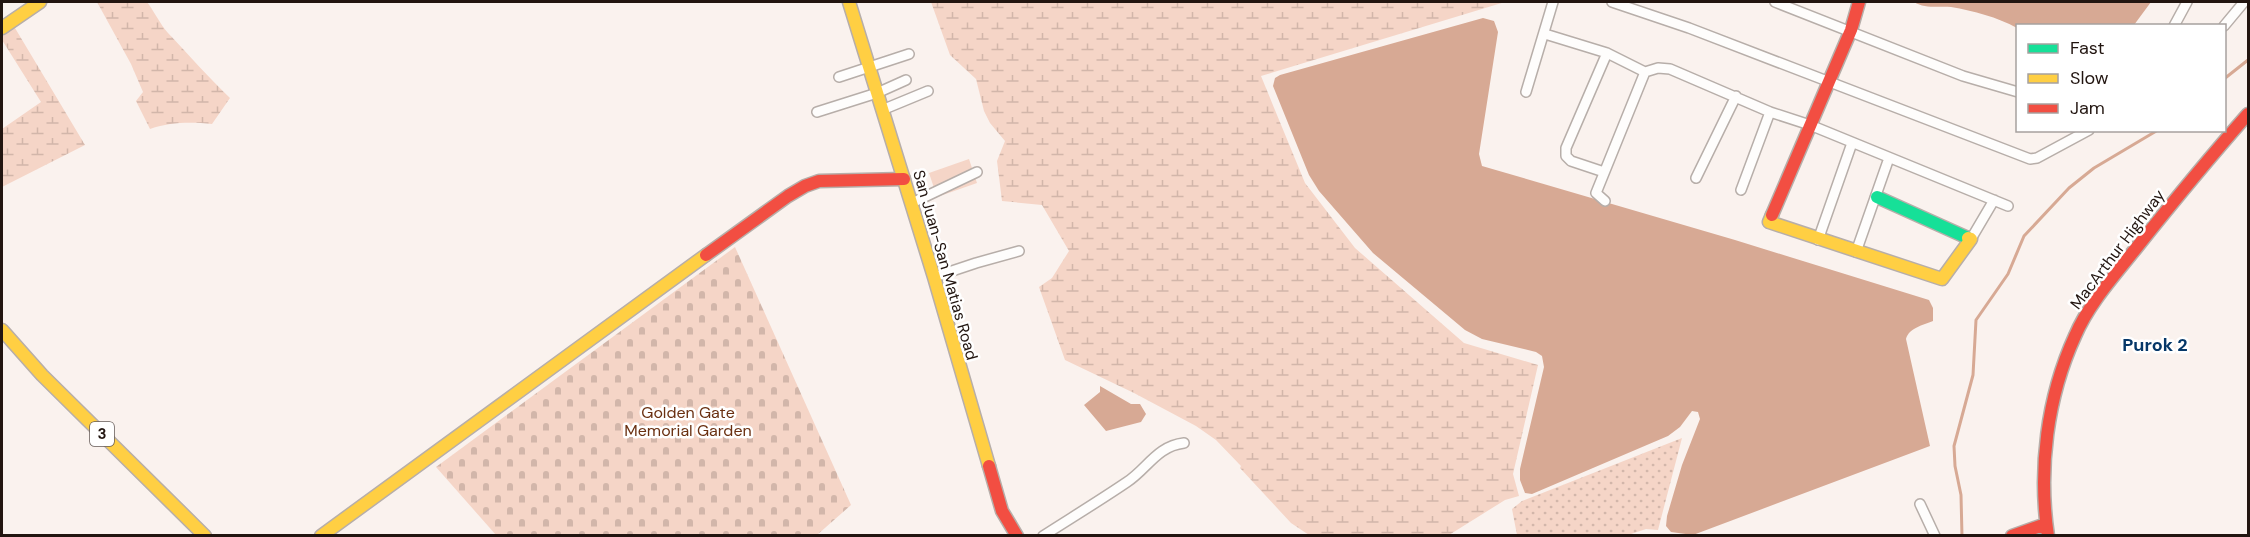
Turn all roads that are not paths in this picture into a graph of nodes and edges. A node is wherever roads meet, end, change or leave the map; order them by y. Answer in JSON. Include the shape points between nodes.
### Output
{"nodes":[{"id":1,"x":40,"y":2,"type":"edge"},
{"id":2,"x":849,"y":2,"type":"edge"},
{"id":3,"x":1553,"y":2,"type":"edge"},
{"id":4,"x":1612,"y":2,"type":"edge"},
{"id":5,"x":1775,"y":2,"type":"edge"},
{"id":6,"x":1859,"y":2,"type":"edge"},
{"id":7,"x":2187,"y":2,"type":"edge"},
{"id":8,"x":2244,"y":2,"type":"edge"},
{"id":9,"x":2176,"y":24,"type":"edge"},
{"id":10,"x":2226,"y":24,"type":"edge"},
{"id":11,"x":2,"y":28,"type":"edge"},
{"id":12,"x":1851,"y":30,"type":"junction"},
{"id":13,"x":1545,"y":34,"type":"junction"},
{"id":14,"x":1606,"y":53,"type":"junction"},
{"id":15,"x":909,"y":54,"type":"dead end"},
{"id":16,"x":869,"y":67,"type":"junction"},
{"id":17,"x":1645,"y":72,"type":"junction"},
{"id":18,"x":839,"y":77,"type":"dead end"},
{"id":19,"x":906,"y":80,"type":"dead end"},
{"id":20,"x":1830,"y":82,"type":"junction"},
{"id":21,"x":928,"y":91,"type":"dead end"},
{"id":22,"x":2016,"y":91,"type":"edge"},
{"id":23,"x":1526,"y":92,"type":"dead end"},
{"id":24,"x":877,"y":93,"type":"junction"},
{"id":25,"x":1736,"y":96,"type":"junction"},
{"id":26,"x":882,"y":110,"type":"junction"},
{"id":27,"x":817,"y":112,"type":"dead end"},
{"id":28,"x":1770,"y":112,"type":"junction"},
{"id":29,"x":2248,"y":114,"type":"edge"},
{"id":30,"x":1810,"y":125,"type":"junction"},
{"id":31,"x":2085,"y":132,"type":"edge"},
{"id":32,"x":2227,"y":133,"type":"edge"},
{"id":33,"x":1852,"y":143,"type":"junction"},
{"id":34,"x":1889,"y":158,"type":"junction"},
{"id":35,"x":977,"y":172,"type":"dead end"},
{"id":36,"x":1604,"y":172,"type":"junction"},
{"id":37,"x":1696,"y":178,"type":"dead end"},
{"id":38,"x":904,"y":179,"type":"junction"},
{"id":39,"x":1741,"y":190,"type":"dead end"},
{"id":40,"x":1877,"y":197,"type":"junction"},
{"id":41,"x":1994,"y":200,"type":"junction"},
{"id":42,"x":1605,"y":201,"type":"dead end"},
{"id":43,"x":912,"y":203,"type":"junction"},
{"id":44,"x":2008,"y":206,"type":"dead end"},
{"id":45,"x":1971,"y":239,"type":"junction"},
{"id":46,"x":1818,"y":240,"type":"junction"},
{"id":47,"x":1019,"y":251,"type":"dead end"},
{"id":48,"x":1856,"y":252,"type":"junction"},
{"id":49,"x":934,"y":277,"type":"junction"},
{"id":50,"x":2,"y":330,"type":"edge"},
{"id":51,"x":1184,"y":443,"type":"dead end"},
{"id":52,"x":1920,"y":504,"type":"dead end"},
{"id":53,"x":2047,"y":530,"type":"edge"},
{"id":54,"x":204,"y":536,"type":"edge"},
{"id":55,"x":321,"y":536,"type":"edge"},
{"id":56,"x":1017,"y":536,"type":"edge"},
{"id":57,"x":1043,"y":536,"type":"edge"},
{"id":58,"x":1935,"y":536,"type":"edge"},
{"id":59,"x":2012,"y":536,"type":"edge"}],
"edges":[{"from":1,"to":11,"type":"main road"},
{"from":2,"to":16,"type":"main road","name":"San Juan-San Matias Road"},
{"from":3,"to":13,"type":"street"},
{"from":4,"to":20,"type":"street"},
{"from":5,"to":12,"type":"street"},
{"from":6,"to":12,"type":"main road"},
{"from":7,"to":9,"type":"street"},
{"from":8,"to":10,"type":"street"},
{"from":12,"to":20,"type":"main road"},
{"from":12,"to":22,"type":"street","via":[[1963,76]]},
{"from":13,"to":14,"type":"street"},
{"from":13,"to":23,"type":"street"},
{"from":14,"to":17,"type":"street"},
{"from":14,"to":36,"type":"street","via":[[1566,148],[1571,161]]},
{"from":15,"to":16,"type":"street"},
{"from":16,"to":18,"type":"street"},
{"from":16,"to":24,"type":"main road","name":"San Juan-San Matias Road"},
{"from":17,"to":25,"type":"street","via":[[1670,69]]},
{"from":17,"to":36,"type":"street"},
{"from":19,"to":24,"type":"street"},
{"from":20,"to":30,"type":"main road"},
{"from":20,"to":31,"type":"street","via":[[2030,159]]},
{"from":21,"to":26,"type":"street"},
{"from":24,"to":26,"type":"main road","name":"San Juan-San Matias Road"},
{"from":24,"to":27,"type":"street"},
{"from":25,"to":28,"type":"street"},
{"from":25,"to":37,"type":"street"},
{"from":26,"to":38,"type":"main road","name":"San Juan-San Matias Road"},
{"from":28,"to":30,"type":"street"},
{"from":28,"to":39,"type":"street"},
{"from":29,"to":32,"type":"main road","name":"MacArthur Highway"},
{"from":30,"to":33,"type":"street"},
{"from":30,"to":46,"type":"main road","via":[[1769,222]]},
{"from":32,"to":53,"type":"main road","name":"MacArthur Highway","via":[[2110,281],[2075,334],[2056,387],[2046,459]]},
{"from":33,"to":34,"type":"street"},
{"from":33,"to":46,"type":"street"},
{"from":34,"to":40,"type":"street"},
{"from":34,"to":41,"type":"street"},
{"from":35,"to":43,"type":"street"},
{"from":36,"to":42,"type":"street","via":[[1596,193]]},
{"from":38,"to":43,"type":"main road","name":"San Juan-San Matias Road"},
{"from":38,"to":55,"type":"main road","via":[[819,181],[788,196]]},
{"from":40,"to":45,"type":"main road"},
{"from":40,"to":48,"type":"street"},
{"from":41,"to":44,"type":"street"},
{"from":41,"to":45,"type":"street"},
{"from":43,"to":49,"type":"main road","name":"San Juan-San Matias Road"},
{"from":45,"to":48,"type":"main road","via":[[1942,279]]},
{"from":46,"to":48,"type":"main road"},
{"from":47,"to":49,"type":"street"},
{"from":49,"to":56,"type":"main road","name":"San Juan-San Matias Road","via":[[1002,511]]},
{"from":50,"to":54,"type":"main road","number":"3","via":[[30,363]]},
{"from":51,"to":57,"type":"street","via":[[1164,449],[1130,480]]},
{"from":52,"to":58,"type":"street"},
{"from":53,"to":59,"type":"main road"}]}
